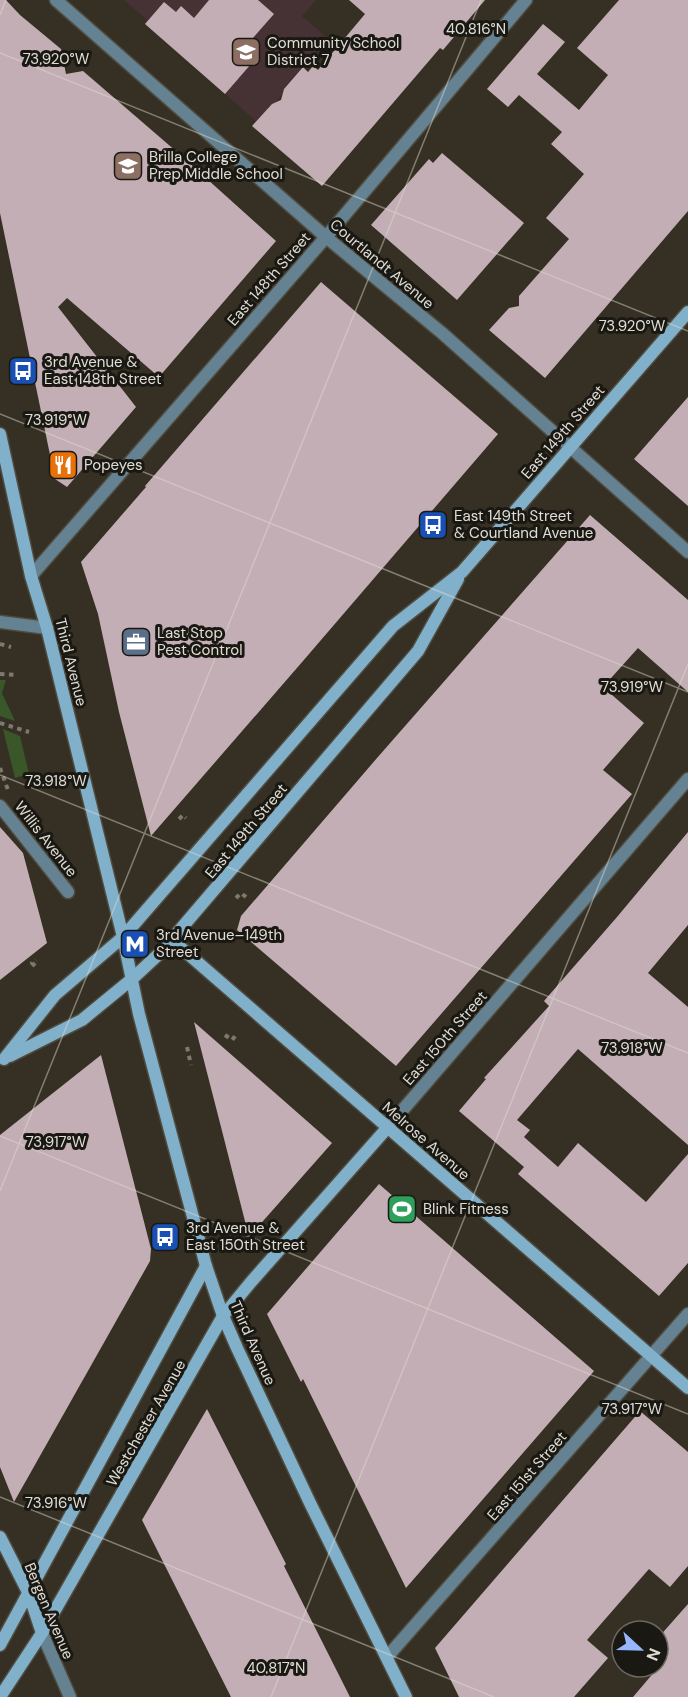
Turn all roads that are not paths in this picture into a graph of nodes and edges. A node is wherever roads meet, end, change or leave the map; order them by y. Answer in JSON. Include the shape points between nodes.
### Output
{"nodes":[{"id":1,"x":56,"y":0,"type":"edge"},
{"id":2,"x":525,"y":0,"type":"edge"},
{"id":3,"x":326,"y":237,"type":"junction"},
{"id":4,"x":688,"y":312,"type":"edge"},
{"id":5,"x":0,"y":434,"type":"edge"},
{"id":6,"x":571,"y":447,"type":"junction"},
{"id":7,"x":688,"y":552,"type":"edge"},
{"id":8,"x":462,"y":572,"type":"junction"},
{"id":9,"x":32,"y":576,"type":"junction"},
{"id":10,"x":0,"y":622,"type":"edge"},
{"id":11,"x":47,"y":628,"type":"junction"},
{"id":12,"x":688,"y":778,"type":"edge"},
{"id":13,"x":0,"y":806,"type":"edge"},
{"id":14,"x":68,"y":892,"type":"dead end"},
{"id":15,"x":123,"y":936,"type":"junction"},
{"id":16,"x":172,"y":940,"type":"junction"},
{"id":17,"x":132,"y":979,"type":"junction"},
{"id":18,"x":2,"y":1060,"type":"edge"},
{"id":19,"x":388,"y":1127,"type":"junction"},
{"id":20,"x":206,"y":1266,"type":"junction"},
{"id":21,"x":688,"y":1314,"type":"edge"},
{"id":22,"x":223,"y":1316,"type":"junction"},
{"id":23,"x":652,"y":1357,"type":"junction"},
{"id":24,"x":688,"y":1388,"type":"edge"},
{"id":25,"x":0,"y":1537,"type":"edge"},
{"id":26,"x":29,"y":1594,"type":"junction"},
{"id":27,"x":42,"y":1633,"type":"junction"},
{"id":28,"x":0,"y":1645,"type":"edge"},
{"id":29,"x":387,"y":1657,"type":"junction"},
{"id":30,"x":0,"y":1697,"type":"edge"},
{"id":31,"x":70,"y":1697,"type":"edge"},
{"id":32,"x":406,"y":1697,"type":"edge"}],
"edges":[{"from":1,"to":3,"type":"street","name":"Courtlandt Avenue"},
{"from":2,"to":3,"type":"street","name":"East 148th Street"},
{"from":3,"to":6,"type":"street","name":"Courtlandt Avenue"},
{"from":3,"to":9,"type":"street","name":"East 148th Street"},
{"from":4,"to":6,"type":"main road","name":"East 149th Street"},
{"from":5,"to":9,"type":"main road","name":"Third Avenue"},
{"from":6,"to":7,"type":"street","name":"Courtlandt Avenue"},
{"from":6,"to":8,"type":"main road","name":"East 149th Street"},
{"from":8,"to":15,"type":"main road","name":"East 149th Street","via":[[393,626]]},
{"from":8,"to":16,"type":"main road","name":"East 149th Street","via":[[418,651]]},
{"from":9,"to":11,"type":"main road","name":"Third Avenue"},
{"from":10,"to":11,"type":"street"},
{"from":11,"to":15,"type":"main road","name":"Third Avenue"},
{"from":12,"to":19,"type":"street","name":"East 150th Street"},
{"from":13,"to":14,"type":"street","name":"Willis Avenue"},
{"from":15,"to":17,"type":"main road","name":"Third Avenue"},
{"from":15,"to":18,"type":"main road","name":"East 149th Street","via":[[55,995]]},
{"from":16,"to":17,"type":"main road","name":"East 149th Street"},
{"from":16,"to":19,"type":"main road","name":"Melrose Avenue"},
{"from":17,"to":18,"type":"main road","name":"East 149th Street","via":[[82,1020]]},
{"from":17,"to":20,"type":"main road","name":"Third Avenue"},
{"from":19,"to":22,"type":"main road","name":"East 150th Street"},
{"from":19,"to":23,"type":"main road","name":"Melrose Avenue"},
{"from":20,"to":22,"type":"main road","name":"Third Avenue"},
{"from":20,"to":26,"type":"main road","name":"Westchester Avenue"},
{"from":21,"to":23,"type":"street","name":"East 151st Street"},
{"from":22,"to":27,"type":"main road","name":"Westchester Avenue"},
{"from":22,"to":29,"type":"main road","name":"Third Avenue"},
{"from":23,"to":24,"type":"main road","name":"Melrose Avenue"},
{"from":23,"to":29,"type":"street","name":"East 151st Street"},
{"from":25,"to":26,"type":"main road","name":"Bergen Avenue"},
{"from":26,"to":27,"type":"main road","name":"Bergen Avenue"},
{"from":26,"to":28,"type":"main road","name":"Westchester Avenue"},
{"from":27,"to":30,"type":"main road","name":"Westchester Avenue"},
{"from":27,"to":31,"type":"street","name":"Bergen Avenue"},
{"from":29,"to":32,"type":"main road","name":"Third Avenue"}]}
